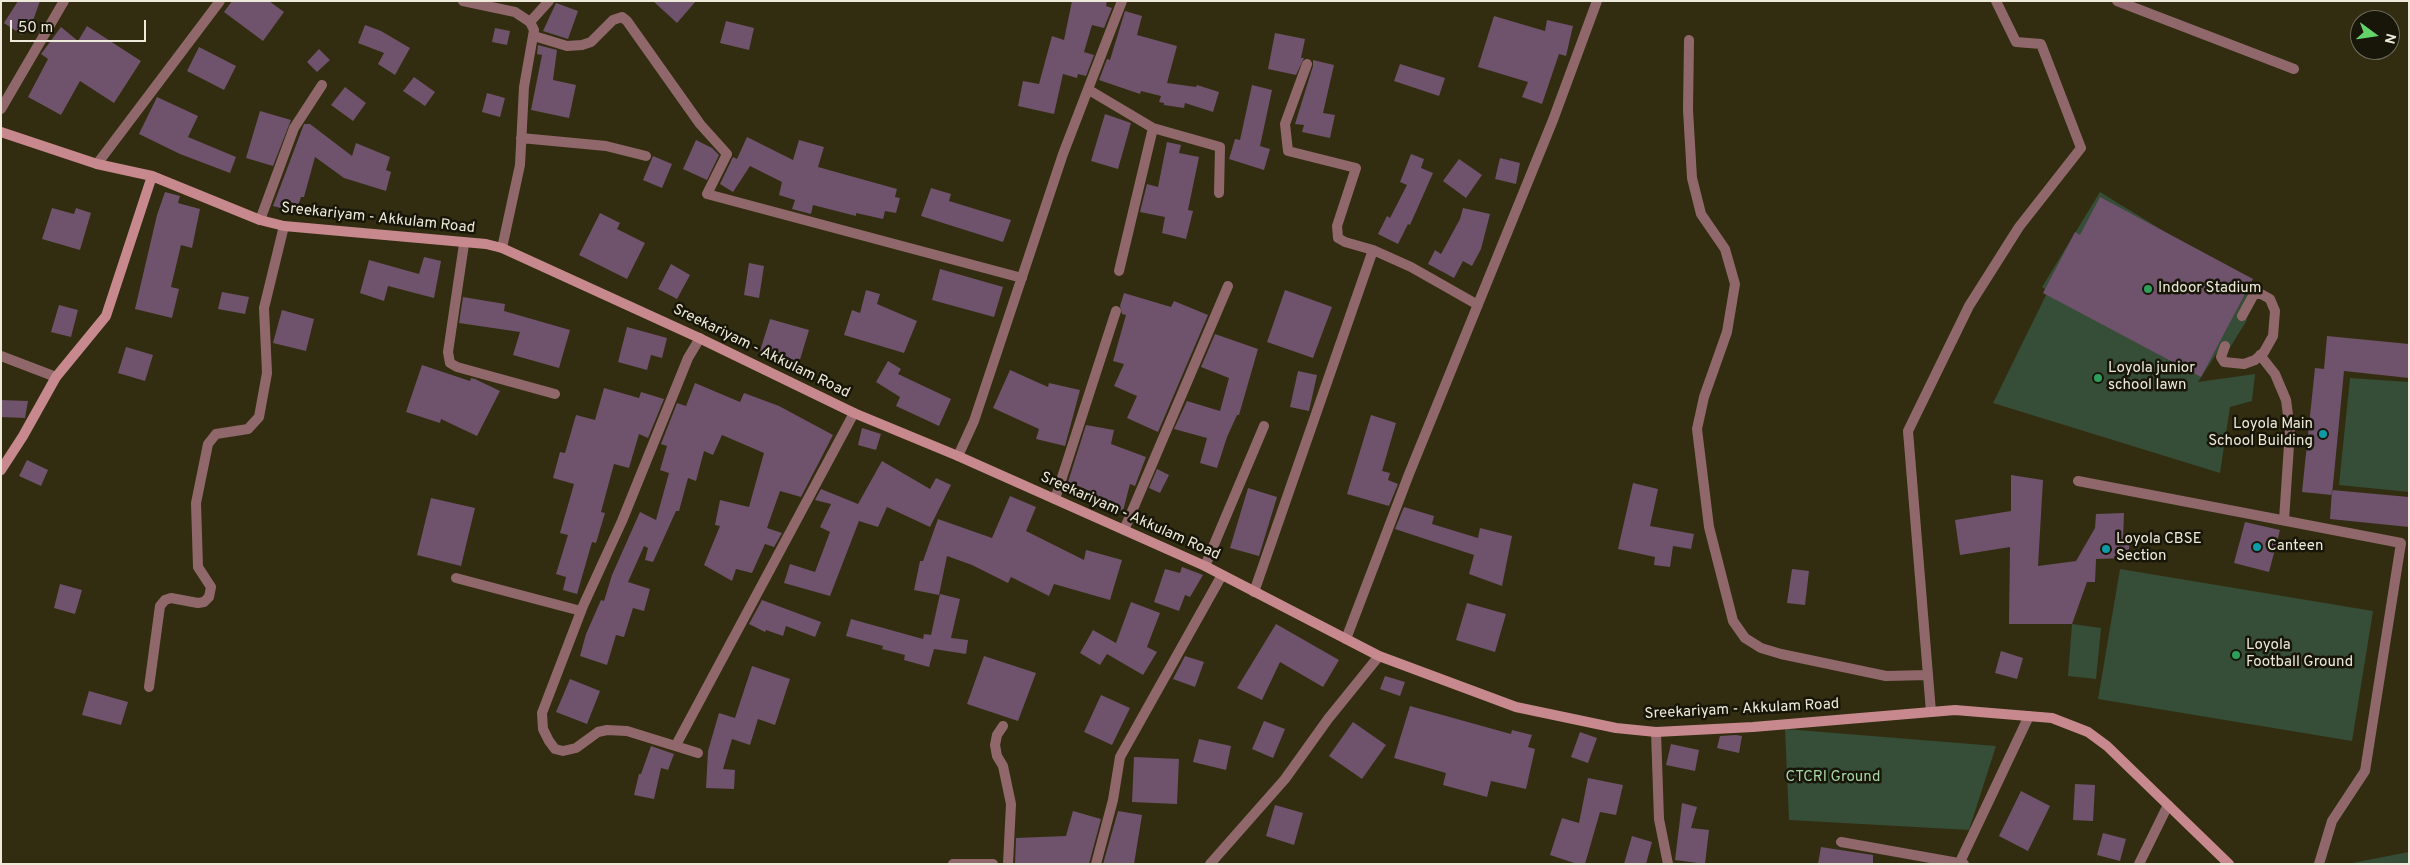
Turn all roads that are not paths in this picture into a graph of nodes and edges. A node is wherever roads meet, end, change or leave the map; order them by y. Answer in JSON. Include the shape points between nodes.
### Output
{"nodes":[{"id":1,"x":64,"y":1,"type":"edge"},
{"id":2,"x":220,"y":1,"type":"edge"},
{"id":3,"x":463,"y":1,"type":"edge"},
{"id":4,"x":548,"y":1,"type":"edge"},
{"id":5,"x":1122,"y":1,"type":"edge"},
{"id":6,"x":1597,"y":1,"type":"edge"},
{"id":7,"x":1996,"y":1,"type":"edge"},
{"id":8,"x":2118,"y":1,"type":"edge"},
{"id":9,"x":530,"y":22,"type":"junction"},
{"id":10,"x":534,"y":36,"type":"junction"},
{"id":11,"x":1689,"y":40,"type":"dead end"},
{"id":12,"x":1308,"y":64,"type":"dead end"},
{"id":13,"x":2294,"y":69,"type":"dead end"},
{"id":14,"x":322,"y":85,"type":"dead end"},
{"id":15,"x":1089,"y":90,"type":"junction"},
{"id":16,"x":1,"y":109,"type":"edge"},
{"id":17,"x":1153,"y":128,"type":"junction"},
{"id":18,"x":1,"y":132,"type":"edge"},
{"id":19,"x":521,"y":138,"type":"junction"},
{"id":20,"x":646,"y":156,"type":"dead end"},
{"id":21,"x":97,"y":164,"type":"junction"},
{"id":22,"x":152,"y":176,"type":"junction"},
{"id":23,"x":1219,"y":193,"type":"dead end"},
{"id":24,"x":260,"y":220,"type":"junction"},
{"id":25,"x":284,"y":226,"type":"junction"},
{"id":26,"x":464,"y":244,"type":"junction"},
{"id":27,"x":502,"y":248,"type":"junction"},
{"id":28,"x":1373,"y":250,"type":"junction"},
{"id":29,"x":1119,"y":271,"type":"dead end"},
{"id":30,"x":1022,"y":278,"type":"junction"},
{"id":31,"x":1228,"y":286,"type":"dead end"},
{"id":32,"x":1478,"y":305,"type":"junction"},
{"id":33,"x":1116,"y":311,"type":"dead end"},
{"id":34,"x":2242,"y":316,"type":"dead end"},
{"id":35,"x":700,"y":338,"type":"junction"},
{"id":36,"x":2225,"y":346,"type":"dead end"},
{"id":37,"x":2260,"y":355,"type":"junction"},
{"id":38,"x":1,"y":356,"type":"edge"},
{"id":39,"x":56,"y":377,"type":"junction"},
{"id":40,"x":555,"y":394,"type":"dead end"},
{"id":41,"x":854,"y":413,"type":"junction"},
{"id":42,"x":1264,"y":426,"type":"dead end"},
{"id":43,"x":958,"y":456,"type":"junction"},
{"id":44,"x":1,"y":470,"type":"edge"},
{"id":45,"x":2078,"y":481,"type":"dead end"},
{"id":46,"x":1055,"y":499,"type":"junction"},
{"id":47,"x":2284,"y":520,"type":"junction"},
{"id":48,"x":1124,"y":530,"type":"junction"},
{"id":49,"x":1205,"y":566,"type":"junction"},
{"id":50,"x":1222,"y":575,"type":"junction"},
{"id":51,"x":456,"y":578,"type":"dead end"},
{"id":52,"x":1254,"y":592,"type":"junction"},
{"id":53,"x":581,"y":611,"type":"junction"},
{"id":54,"x":1346,"y":638,"type":"junction"},
{"id":55,"x":1379,"y":656,"type":"junction"},
{"id":56,"x":1928,"y":675,"type":"junction"},
{"id":57,"x":148,"y":687,"type":"dead end"},
{"id":58,"x":1931,"y":712,"type":"junction"},
{"id":59,"x":2029,"y":716,"type":"junction"},
{"id":60,"x":1003,"y":726,"type":"dead end"},
{"id":61,"x":1656,"y":732,"type":"junction"},
{"id":62,"x":676,"y":745,"type":"junction"},
{"id":63,"x":698,"y":753,"type":"dead end"},
{"id":64,"x":2168,"y":805,"type":"junction"},
{"id":65,"x":1841,"y":842,"type":"dead end"},
{"id":66,"x":1961,"y":863,"type":"edge"},
{"id":67,"x":953,"y":864,"type":"edge"},
{"id":68,"x":994,"y":864,"type":"edge"},
{"id":69,"x":1008,"y":864,"type":"edge"},
{"id":70,"x":1096,"y":864,"type":"edge"},
{"id":71,"x":1210,"y":864,"type":"edge"},
{"id":72,"x":1668,"y":864,"type":"edge"},
{"id":73,"x":2139,"y":864,"type":"edge"},
{"id":74,"x":2229,"y":864,"type":"edge"},
{"id":75,"x":2318,"y":864,"type":"edge"}],
"edges":[{"from":1,"to":16,"type":"street"},
{"from":2,"to":21,"type":"street"},
{"from":3,"to":9,"type":"street","via":[[515,12]]},
{"from":4,"to":9,"type":"street"},
{"from":5,"to":15,"type":"street"},
{"from":6,"to":32,"type":"street"},
{"from":7,"to":56,"type":"street","via":[[2016,42],[2041,44],[2081,148],[2019,227],[1969,306],[1908,431]]},
{"from":8,"to":13,"type":"street"},
{"from":9,"to":10,"type":"street"},
{"from":10,"to":19,"type":"street","via":[[524,87]]},
{"from":10,"to":30,"type":"street","via":[[567,46],[582,45],[591,42],[612,20],[622,18],[627,21],[700,124],[727,154],[707,194]]},
{"from":11,"to":56,"type":"street","via":[[1688,110],[1692,178],[1702,214],[1725,249],[1735,284],[1727,332],[1704,397],[1698,429],[1709,527],[1732,621],[1745,638],[1761,648],[1781,654],[1886,676]]},
{"from":12,"to":28,"type":"street","via":[[1285,124],[1288,151],[1356,168],[1336,234],[1345,242]]},
{"from":14,"to":24,"type":"street","via":[[294,128]]},
{"from":15,"to":17,"type":"street"},
{"from":15,"to":30,"type":"street","via":[[1062,154]]},
{"from":17,"to":23,"type":"street","via":[[1220,147]]},
{"from":17,"to":29,"type":"street"},
{"from":18,"to":21,"type":"main road","name":"Sreekariyam - Akkulam Road"},
{"from":19,"to":20,"type":"street","via":[[606,146]]},
{"from":19,"to":27,"type":"street","via":[[520,164]]},
{"from":21,"to":22,"type":"main road","name":"Sreekariyam - Akkulam Road"},
{"from":22,"to":24,"type":"main road","name":"Sreekariyam - Akkulam Road"},
{"from":22,"to":39,"type":"main road","via":[[106,316]]},
{"from":24,"to":25,"type":"main road","name":"Sreekariyam - Akkulam Road"},
{"from":25,"to":26,"type":"main road","name":"Sreekariyam - Akkulam Road"},
{"from":25,"to":57,"type":"street","via":[[264,308],[267,373],[259,417],[248,428],[216,434],[208,444],[199,486],[196,503],[198,567],[211,587],[209,597],[204,602],[164,600],[160,606]]},
{"from":26,"to":27,"type":"main road","name":"Sreekariyam - Akkulam Road"},
{"from":26,"to":40,"type":"street","via":[[448,352],[450,363]]},
{"from":27,"to":35,"type":"main road","name":"Sreekariyam - Akkulam Road"},
{"from":28,"to":32,"type":"street","via":[[1411,267]]},
{"from":28,"to":52,"type":"street"},
{"from":30,"to":43,"type":"street","via":[[974,421]]},
{"from":31,"to":48,"type":"street"},
{"from":32,"to":54,"type":"street"},
{"from":33,"to":46,"type":"street"},
{"from":34,"to":37,"type":"street","via":[[2254,294],[2270,298],[2275,311],[2273,336]]},
{"from":35,"to":41,"type":"main road","name":"Sreekariyam - Akkulam Road"},
{"from":35,"to":53,"type":"street","via":[[688,358],[622,521]]},
{"from":36,"to":37,"type":"street","via":[[2221,357],[2224,362],[2244,364]]},
{"from":37,"to":47,"type":"street","via":[[2275,374],[2287,407],[2290,430]]},
{"from":38,"to":39,"type":"street"},
{"from":39,"to":44,"type":"main road"},
{"from":41,"to":43,"type":"main road","name":"Sreekariyam - Akkulam Road"},
{"from":41,"to":62,"type":"street"},
{"from":42,"to":49,"type":"street"},
{"from":43,"to":46,"type":"main road","name":"Sreekariyam - Akkulam Road"},
{"from":45,"to":47,"type":"street"},
{"from":46,"to":48,"type":"main road","name":"Sreekariyam - Akkulam Road"},
{"from":47,"to":75,"type":"street","via":[[2401,543],[2365,771],[2332,821]]},
{"from":48,"to":49,"type":"main road","name":"Sreekariyam - Akkulam Road"},
{"from":49,"to":50,"type":"main road","name":"Sreekariyam - Akkulam Road"},
{"from":50,"to":52,"type":"main road","name":"Sreekariyam - Akkulam Road"},
{"from":50,"to":70,"type":"street","via":[[1120,756],[1113,800]]},
{"from":51,"to":53,"type":"street"},
{"from":52,"to":54,"type":"main road","name":"Sreekariyam - Akkulam Road"},
{"from":53,"to":62,"type":"street","via":[[542,713],[542,729],[549,742],[555,749],[563,751],[576,748],[598,732],[607,730],[627,731]]},
{"from":54,"to":55,"type":"main road","name":"Sreekariyam - Akkulam Road"},
{"from":55,"to":61,"type":"main road","name":"Sreekariyam - Akkulam Road","via":[[1516,707],[1616,728]]},
{"from":55,"to":71,"type":"street","via":[[1285,779]]},
{"from":56,"to":58,"type":"street"},
{"from":58,"to":59,"type":"main road","name":"Sreekariyam - Akkulam Road","via":[[1955,710]]},
{"from":58,"to":61,"type":"main road","name":"Sreekariyam - Akkulam Road"},
{"from":59,"to":64,"type":"main road","name":"Sreekariyam - Akkulam Road","via":[[2052,718],[2088,732]]},
{"from":59,"to":66,"type":"street"},
{"from":60,"to":69,"type":"street","via":[[995,745],[1011,804]]},
{"from":61,"to":72,"type":"street","via":[[1659,819]]},
{"from":62,"to":63,"type":"street"},
{"from":64,"to":73,"type":"street"},
{"from":64,"to":74,"type":"main road","name":"Sreekariyam - Akkulam Road"},
{"from":65,"to":66,"type":"street"},
{"from":67,"to":68,"type":"street"}]}
